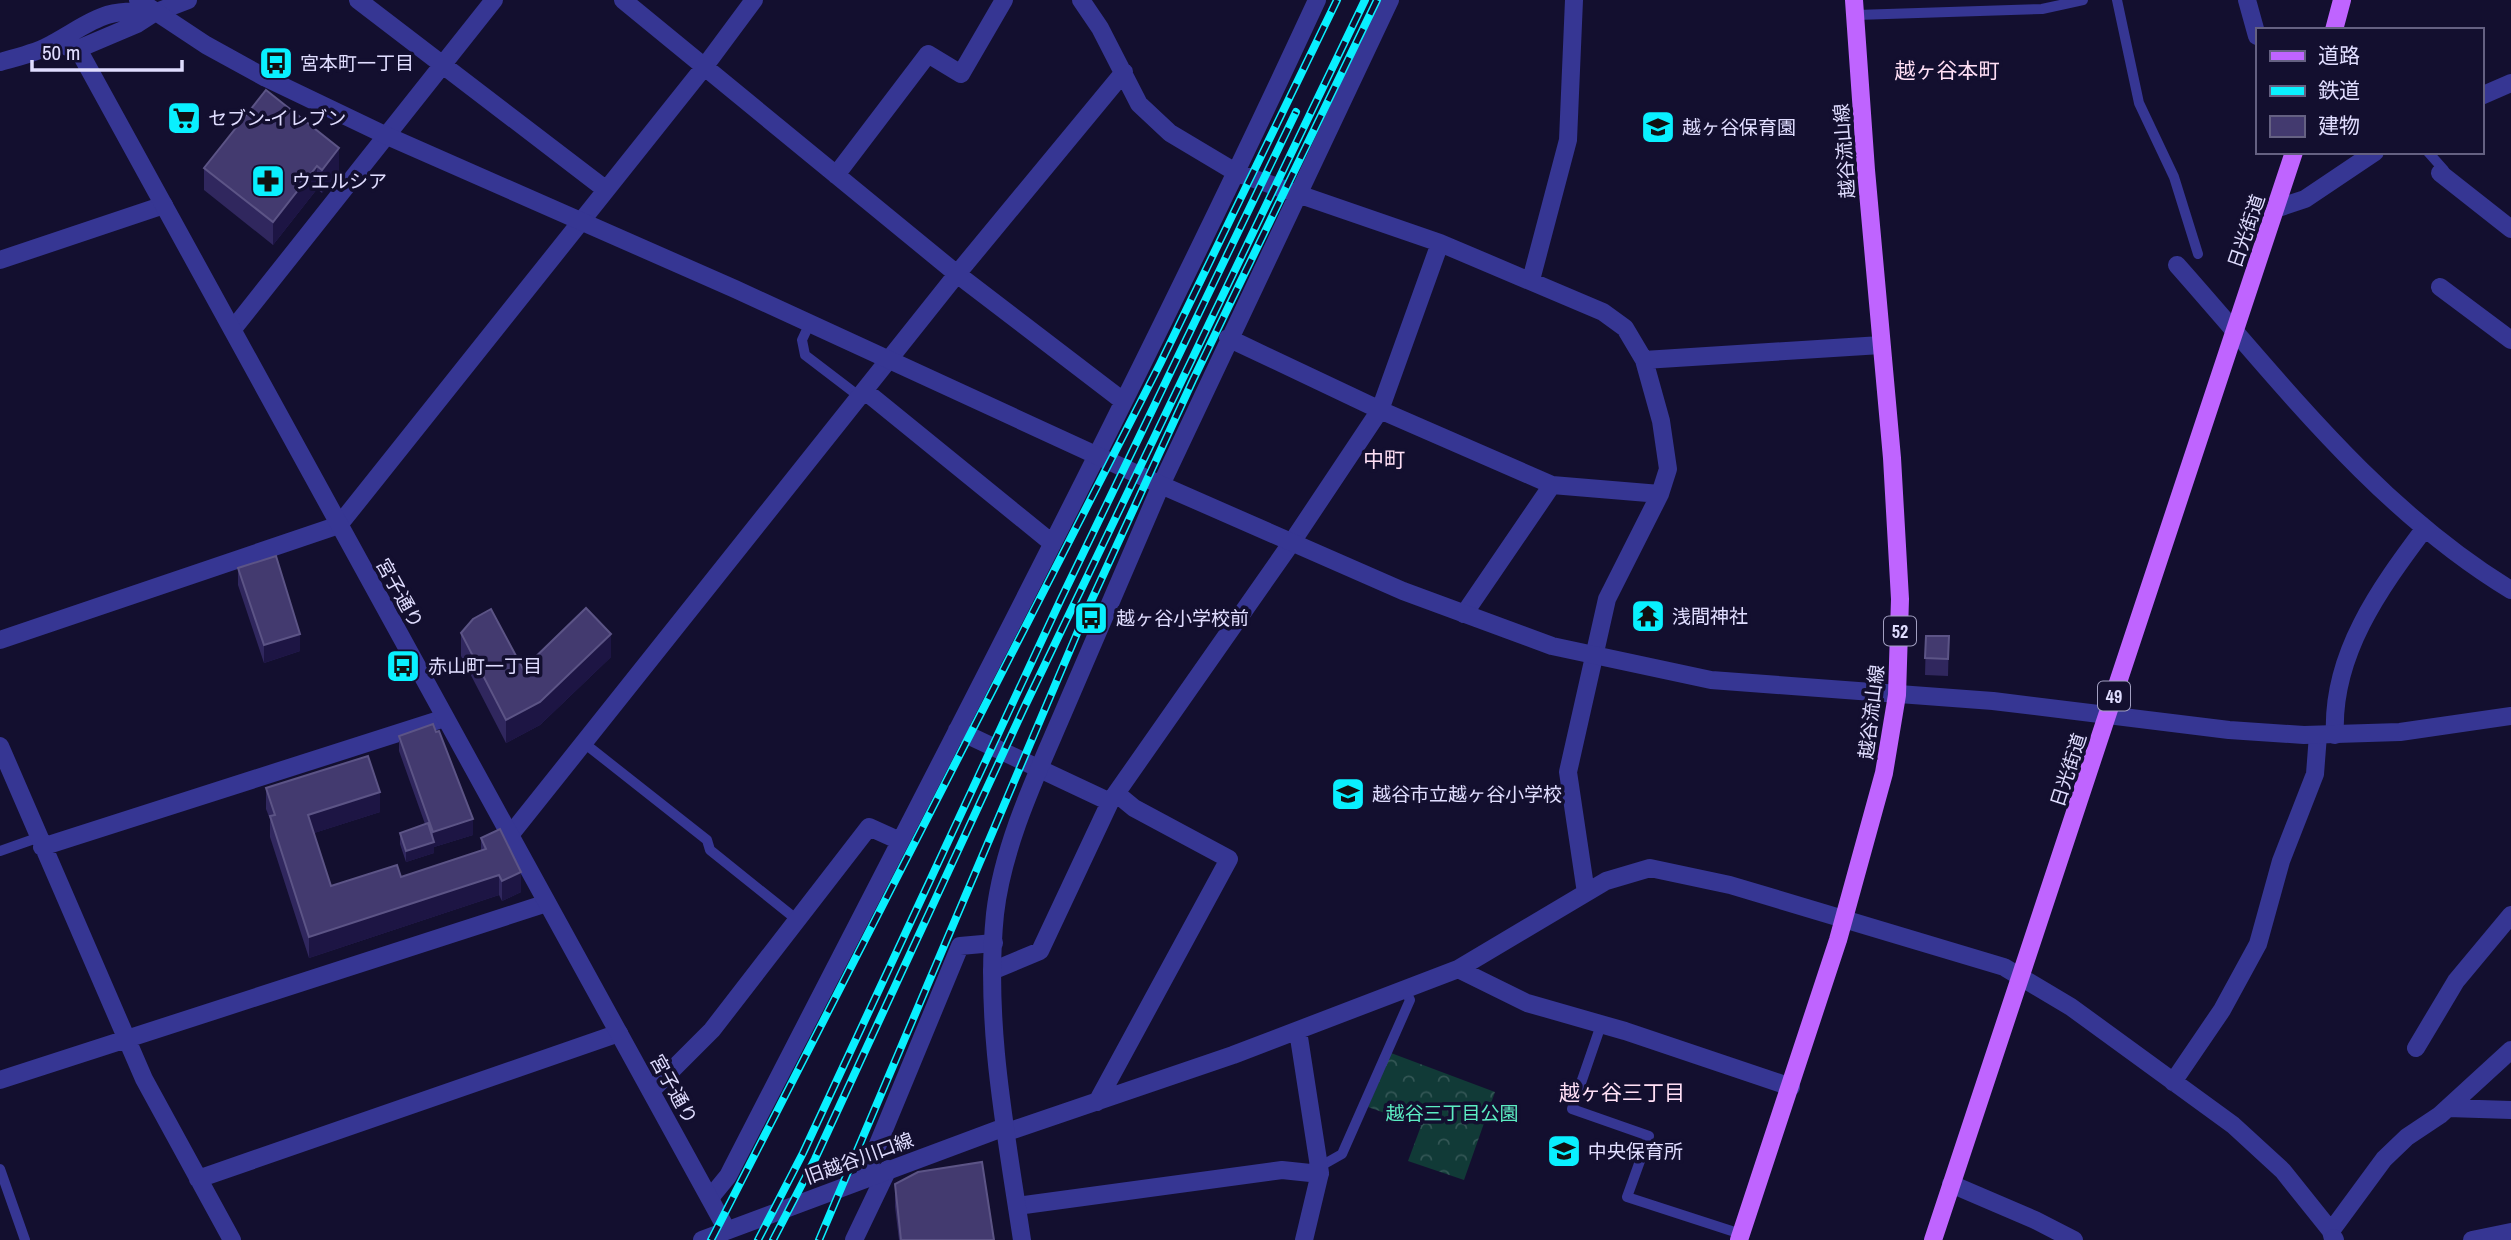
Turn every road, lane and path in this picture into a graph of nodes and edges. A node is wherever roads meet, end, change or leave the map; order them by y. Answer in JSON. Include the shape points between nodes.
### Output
{"nodes":[{"id":1,"x":138,"y":0,"type":"edge"},
{"id":2,"x":188,"y":0,"type":"edge"},
{"id":3,"x":358,"y":0,"type":"edge"},
{"id":4,"x":494,"y":0,"type":"edge"},
{"id":5,"x":623,"y":0,"type":"edge"},
{"id":6,"x":754,"y":0,"type":"edge"},
{"id":7,"x":1004,"y":0,"type":"edge"},
{"id":8,"x":1081,"y":0,"type":"edge"},
{"id":9,"x":1317,"y":0,"type":"edge"},
{"id":10,"x":1390,"y":0,"type":"edge"},
{"id":11,"x":1574,"y":0,"type":"edge"},
{"id":12,"x":2083,"y":0,"type":"edge"},
{"id":13,"x":2117,"y":0,"type":"edge"},
{"id":14,"x":2247,"y":0,"type":"edge"},
{"id":15,"x":2342,"y":0,"type":"edge"},
{"id":16,"x":1855,"y":7,"type":"edge"},
{"id":17,"x":154,"y":13,"type":"junction"},
{"id":18,"x":2335,"y":28,"type":"edge"},
{"id":19,"x":2256,"y":32,"type":"edge"},
{"id":20,"x":51,"y":45,"type":"junction"},
{"id":21,"x":78,"y":49,"type":"junction"},
{"id":22,"x":0,"y":62,"type":"edge"},
{"id":23,"x":443,"y":65,"type":"junction"},
{"id":24,"x":705,"y":66,"type":"junction"},
{"id":25,"x":1124,"y":72,"type":"junction"},
{"id":26,"x":2511,"y":83,"type":"edge"},
{"id":27,"x":2483,"y":95,"type":"edge"},
{"id":28,"x":385,"y":135,"type":"junction"},
{"id":29,"x":2293,"y":154,"type":"edge"},
{"id":30,"x":2372,"y":154,"type":"edge"},
{"id":31,"x":2430,"y":154,"type":"edge"},
{"id":32,"x":1237,"y":173,"type":"junction"},
{"id":33,"x":2441,"y":173,"type":"joint"},
{"id":34,"x":836,"y":175,"type":"junction"},
{"id":35,"x":605,"y":189,"type":"junction"},
{"id":36,"x":1298,"y":192,"type":"junction"},
{"id":37,"x":164,"y":205,"type":"junction"},
{"id":38,"x":2275,"y":209,"type":"junction"},
{"id":39,"x":581,"y":223,"type":"junction"},
{"id":40,"x":2511,"y":229,"type":"edge"},
{"id":41,"x":1440,"y":243,"type":"junction"},
{"id":42,"x":2198,"y":254,"type":"dead end"},
{"id":43,"x":0,"y":260,"type":"edge"},
{"id":44,"x":2177,"y":265,"type":"dead end"},
{"id":45,"x":957,"y":274,"type":"junction"},
{"id":46,"x":1531,"y":280,"type":"junction"},
{"id":47,"x":2440,"y":287,"type":"dead end"},
{"id":48,"x":809,"y":325,"type":"junction"},
{"id":49,"x":233,"y":329,"type":"junction"},
{"id":50,"x":2234,"y":331,"type":"junction"},
{"id":51,"x":1228,"y":338,"type":"junction"},
{"id":52,"x":2511,"y":340,"type":"edge"},
{"id":53,"x":1881,"y":345,"type":"junction"},
{"id":54,"x":1644,"y":359,"type":"junction"},
{"id":55,"x":889,"y":361,"type":"junction"},
{"id":56,"x":863,"y":394,"type":"junction"},
{"id":57,"x":1123,"y":401,"type":"junction"},
{"id":58,"x":1380,"y":410,"type":"junction"},
{"id":59,"x":1097,"y":455,"type":"junction"},
{"id":60,"x":1161,"y":485,"type":"junction"},
{"id":61,"x":1552,"y":485,"type":"junction"},
{"id":62,"x":1660,"y":494,"type":"junction"},
{"id":63,"x":340,"y":526,"type":"junction"},
{"id":64,"x":2425,"y":528,"type":"junction"},
{"id":65,"x":1292,"y":542,"type":"junction"},
{"id":66,"x":1052,"y":543,"type":"junction"},
{"id":67,"x":2511,"y":590,"type":"edge"},
{"id":68,"x":1464,"y":614,"type":"junction"},
{"id":69,"x":0,"y":640,"type":"edge"},
{"id":70,"x":1592,"y":656,"type":"junction"},
{"id":71,"x":1897,"y":695,"type":"junction"},
{"id":72,"x":2108,"y":715,"type":"junction"},
{"id":73,"x":2511,"y":716,"type":"edge"},
{"id":74,"x":445,"y":718,"type":"junction"},
{"id":75,"x":957,"y":730,"type":"junction"},
{"id":76,"x":2326,"y":735,"type":"junction"},
{"id":77,"x":584,"y":743,"type":"junction"},
{"id":78,"x":0,"y":746,"type":"edge"},
{"id":79,"x":1038,"y":771,"type":"junction"},
{"id":80,"x":1113,"y":798,"type":"junction"},
{"id":81,"x":511,"y":834,"type":"junction"},
{"id":82,"x":900,"y":841,"type":"junction"},
{"id":83,"x":40,"y":843,"type":"junction"},
{"id":84,"x":0,"y":851,"type":"edge"},
{"id":85,"x":1586,"y":893,"type":"junction"},
{"id":86,"x":547,"y":904,"type":"junction"},
{"id":87,"x":2511,"y":915,"type":"edge"},
{"id":88,"x":1844,"y":917,"type":"junction"},
{"id":89,"x":796,"y":919,"type":"junction"},
{"id":90,"x":994,"y":943,"type":"junction"},
{"id":91,"x":1458,"y":969,"type":"junction"},
{"id":92,"x":992,"y":971,"type":"junction"},
{"id":93,"x":2021,"y":977,"type":"junction"},
{"id":94,"x":1405,"y":990,"type":"junction"},
{"id":95,"x":1601,"y":1025,"type":"junction"},
{"id":96,"x":1298,"y":1031,"type":"junction"},
{"id":97,"x":619,"y":1033,"type":"junction"},
{"id":98,"x":125,"y":1038,"type":"junction"},
{"id":99,"x":2416,"y":1048,"type":"dead end"},
{"id":100,"x":2511,"y":1050,"type":"edge"},
{"id":101,"x":0,"y":1080,"type":"edge"},
{"id":102,"x":2173,"y":1082,"type":"junction"},
{"id":103,"x":1791,"y":1087,"type":"junction"},
{"id":104,"x":651,"y":1091,"type":"junction"},
{"id":105,"x":1097,"y":1102,"type":"junction"},
{"id":106,"x":2448,"y":1108,"type":"junction"},
{"id":107,"x":2511,"y":1110,"type":"edge"},
{"id":108,"x":1006,"y":1130,"type":"junction"},
{"id":109,"x":0,"y":1169,"type":"edge"},
{"id":110,"x":888,"y":1169,"type":"junction"},
{"id":111,"x":1320,"y":1170,"type":"junction"},
{"id":112,"x":864,"y":1178,"type":"junction"},
{"id":113,"x":198,"y":1179,"type":"junction"},
{"id":114,"x":1951,"y":1184,"type":"junction"},
{"id":115,"x":710,"y":1198,"type":"junction"},
{"id":116,"x":1017,"y":1206,"type":"junction"},
{"id":117,"x":727,"y":1230,"type":"junction"},
{"id":118,"x":2511,"y":1232,"type":"edge"},
{"id":119,"x":1740,"y":1237,"type":"edge"},
{"id":120,"x":2333,"y":1237,"type":"edge"},
{"id":121,"x":25,"y":1240,"type":"edge"},
{"id":122,"x":232,"y":1240,"type":"edge"},
{"id":123,"x":702,"y":1240,"type":"edge"},
{"id":124,"x":855,"y":1240,"type":"edge"},
{"id":125,"x":1022,"y":1240,"type":"edge"},
{"id":126,"x":1304,"y":1240,"type":"edge"},
{"id":127,"x":1933,"y":1240,"type":"edge"},
{"id":128,"x":2074,"y":1240,"type":"edge"},
{"id":129,"x":2472,"y":1240,"type":"edge"}],
"edges":[{"from":1,"to":17,"type":"street"},
{"from":2,"to":17,"type":"street"},
{"from":3,"to":23,"type":"street"},
{"from":4,"to":23,"type":"street"},
{"from":5,"to":24,"type":"street"},
{"from":6,"to":24,"type":"street"},
{"from":7,"to":34,"type":"street","via":[[961,74],[928,54]]},
{"from":8,"to":25,"type":"street"},
{"from":9,"to":32,"type":"street"},
{"from":10,"to":36,"type":"street"},
{"from":11,"to":46,"type":"street","via":[[1568,140]]},
{"from":12,"to":16,"type":"lane","via":[[2042,9]]},
{"from":13,"to":42,"type":"lane","via":[[2139,103],[2174,177]]},
{"from":14,"to":19,"type":"street"},
{"from":15,"to":18,"type":"main road"},
{"from":16,"to":53,"type":"main road","name":"越谷流山線","number":"52"},
{"from":17,"to":20,"type":"street","via":[[125,9],[72,29]]},
{"from":17,"to":21,"type":"street"},
{"from":17,"to":28,"type":"street","via":[[266,78]]},
{"from":20,"to":21,"type":"street"},
{"from":20,"to":22,"type":"street"},
{"from":21,"to":37,"type":"street","name":"宮子通り"},
{"from":23,"to":28,"type":"street"},
{"from":23,"to":35,"type":"street"},
{"from":24,"to":34,"type":"street"},
{"from":24,"to":35,"type":"street"},
{"from":25,"to":32,"type":"street","via":[[1139,104],[1170,133]]},
{"from":25,"to":45,"type":"street"},
{"from":26,"to":27,"type":"street"},
{"from":28,"to":39,"type":"street"},
{"from":28,"to":49,"type":"street"},
{"from":29,"to":38,"type":"main road","name":"日光街道","number":"49"},
{"from":30,"to":38,"type":"street","via":[[2305,199]]},
{"from":31,"to":33,"type":"lane","via":[[2444,170]]},
{"from":32,"to":36,"type":"street"},
{"from":32,"to":57,"type":"street"},
{"from":33,"to":40,"type":"street"},
{"from":34,"to":45,"type":"street"},
{"from":35,"to":39,"type":"street"},
{"from":36,"to":41,"type":"street"},
{"from":36,"to":51,"type":"street"},
{"from":37,"to":43,"type":"street"},
{"from":37,"to":49,"type":"street","name":"宮子通り"},
{"from":38,"to":50,"type":"main road","name":"日光街道","number":"49"},
{"from":39,"to":48,"type":"street"},
{"from":39,"to":63,"type":"street"},
{"from":41,"to":46,"type":"street"},
{"from":41,"to":58,"type":"street"},
{"from":44,"to":50,"type":"street"},
{"from":45,"to":55,"type":"street"},
{"from":45,"to":57,"type":"street"},
{"from":46,"to":54,"type":"street","via":[[1602,312],[1625,328]]},
{"from":47,"to":52,"type":"street"},
{"from":48,"to":55,"type":"street"},
{"from":48,"to":56,"type":"lane","via":[[802,340],[805,355]]},
{"from":49,"to":63,"type":"street","name":"宮子通り"},
{"from":50,"to":64,"type":"street","via":[[2327,435]]},
{"from":50,"to":72,"type":"main road","name":"日光街道","number":"49"},
{"from":51,"to":58,"type":"street"},
{"from":51,"to":60,"type":"street"},
{"from":53,"to":54,"type":"street"},
{"from":53,"to":71,"type":"main road","name":"越谷流山線","number":"52","via":[[1900,599]]},
{"from":54,"to":62,"type":"street","via":[[1668,469]]},
{"from":55,"to":56,"type":"street"},
{"from":55,"to":59,"type":"street"},
{"from":56,"to":66,"type":"street"},
{"from":56,"to":77,"type":"street"},
{"from":57,"to":59,"type":"street"},
{"from":58,"to":61,"type":"street"},
{"from":58,"to":65,"type":"street"},
{"from":59,"to":60,"type":"street"},
{"from":59,"to":66,"type":"street"},
{"from":60,"to":65,"type":"street"},
{"from":60,"to":79,"type":"street"},
{"from":61,"to":62,"type":"street"},
{"from":61,"to":68,"type":"street"},
{"from":62,"to":70,"type":"street","via":[[1607,599]]},
{"from":63,"to":69,"type":"street"},
{"from":63,"to":74,"type":"street","name":"宮子通り"},
{"from":64,"to":67,"type":"street"},
{"from":64,"to":76,"type":"street","via":[[2384,583],[2355,638]]},
{"from":65,"to":68,"type":"street"},
{"from":65,"to":80,"type":"street"},
{"from":66,"to":75,"type":"street"},
{"from":68,"to":70,"type":"street","via":[[1507,632]]},
{"from":70,"to":71,"type":"street","via":[[1711,680]]},
{"from":70,"to":85,"type":"street","via":[[1568,772]]},
{"from":71,"to":72,"type":"street"},
{"from":71,"to":88,"type":"main road","name":"越谷流山線","number":"52","via":[[1886,763]]},
{"from":72,"to":76,"type":"street","via":[[2229,730]]},
{"from":72,"to":93,"type":"main road","name":"日光街道","number":"49"},
{"from":73,"to":76,"type":"street","via":[[2400,732]]},
{"from":74,"to":81,"type":"street","name":"宮子通り"},
{"from":74,"to":83,"type":"street"},
{"from":75,"to":79,"type":"street"},
{"from":75,"to":82,"type":"street"},
{"from":76,"to":102,"type":"street","via":[[2281,861],[2258,944],[2222,1010]]},
{"from":77,"to":81,"type":"street"},
{"from":77,"to":89,"type":"lane","via":[[707,840],[710,850]]},
{"from":78,"to":83,"type":"street"},
{"from":79,"to":80,"type":"street"},
{"from":79,"to":90,"type":"street","via":[[1003,876]]},
{"from":80,"to":92,"type":"street","via":[[1040,951]]},
{"from":80,"to":105,"type":"street","via":[[1229,859]]},
{"from":81,"to":86,"type":"street","name":"宮子通り"},
{"from":82,"to":89,"type":"street","via":[[869,827]]},
{"from":82,"to":115,"type":"street","via":[[728,1176]]},
{"from":83,"to":84,"type":"lane"},
{"from":83,"to":98,"type":"street"},
{"from":85,"to":88,"type":"street","name":"旧越谷川口線","via":[[1606,881],[1650,868]]},
{"from":85,"to":91,"type":"street","name":"旧越谷川口線"},
{"from":86,"to":97,"type":"street","name":"宮子通り"},
{"from":86,"to":98,"type":"street"},
{"from":87,"to":99,"type":"street","via":[[2456,981]]},
{"from":88,"to":93,"type":"street","name":"旧越谷川口線","via":[[2004,967]]},
{"from":88,"to":103,"type":"main road","name":"越谷流山線","number":"52"},
{"from":89,"to":104,"type":"street","via":[[712,1030]]},
{"from":90,"to":92,"type":"street"},
{"from":90,"to":112,"type":"street","via":[[960,946]]},
{"from":91,"to":94,"type":"street","name":"旧越谷川口線"},
{"from":91,"to":95,"type":"street","via":[[1527,1003]]},
{"from":92,"to":108,"type":"street"},
{"from":93,"to":102,"type":"street","name":"旧越谷川口線","via":[[2071,1007]]},
{"from":93,"to":114,"type":"main road","name":"日光街道","number":"49"},
{"from":94,"to":96,"type":"street","name":"旧越谷川口線"},
{"from":94,"to":111,"type":"lane","via":[[1410,1000],[1342,1154]]},
{"from":95,"to":103,"type":"street"},
{"from":95,"to":119,"type":"lane","via":[[1572,1109],[1649,1136],[1627,1197]]},
{"from":96,"to":105,"type":"street","name":"旧越谷川口線"},
{"from":96,"to":111,"type":"street"},
{"from":97,"to":104,"type":"street","name":"宮子通り"},
{"from":97,"to":113,"type":"street"},
{"from":98,"to":101,"type":"street"},
{"from":98,"to":113,"type":"street"},
{"from":100,"to":106,"type":"street"},
{"from":102,"to":120,"type":"street","name":"旧越谷川口線","via":[[2262,1151],[2302,1192]]},
{"from":103,"to":119,"type":"main road","name":"越谷流山線","number":"52"},
{"from":104,"to":115,"type":"street","name":"宮子通り"},
{"from":105,"to":108,"type":"street","name":"旧越谷川口線"},
{"from":106,"to":107,"type":"street"},
{"from":106,"to":120,"type":"street","via":[[2384,1159]]},
{"from":108,"to":110,"type":"street","name":"旧越谷川口線"},
{"from":108,"to":116,"type":"street"},
{"from":109,"to":121,"type":"lane"},
{"from":110,"to":112,"type":"street","name":"旧越谷川口線"},
{"from":110,"to":124,"type":"street"},
{"from":111,"to":116,"type":"street","via":[[1282,1170]]},
{"from":111,"to":126,"type":"street"},
{"from":112,"to":117,"type":"street","name":"旧越谷川口線"},
{"from":113,"to":122,"type":"street"},
{"from":114,"to":127,"type":"main road","name":"日光街道","number":"49"},
{"from":114,"to":128,"type":"street"},
{"from":115,"to":117,"type":"street","name":"宮子通り"},
{"from":116,"to":125,"type":"street"},
{"from":117,"to":123,"type":"street","name":"旧越谷川口線"},
{"from":118,"to":129,"type":"street"}]}
